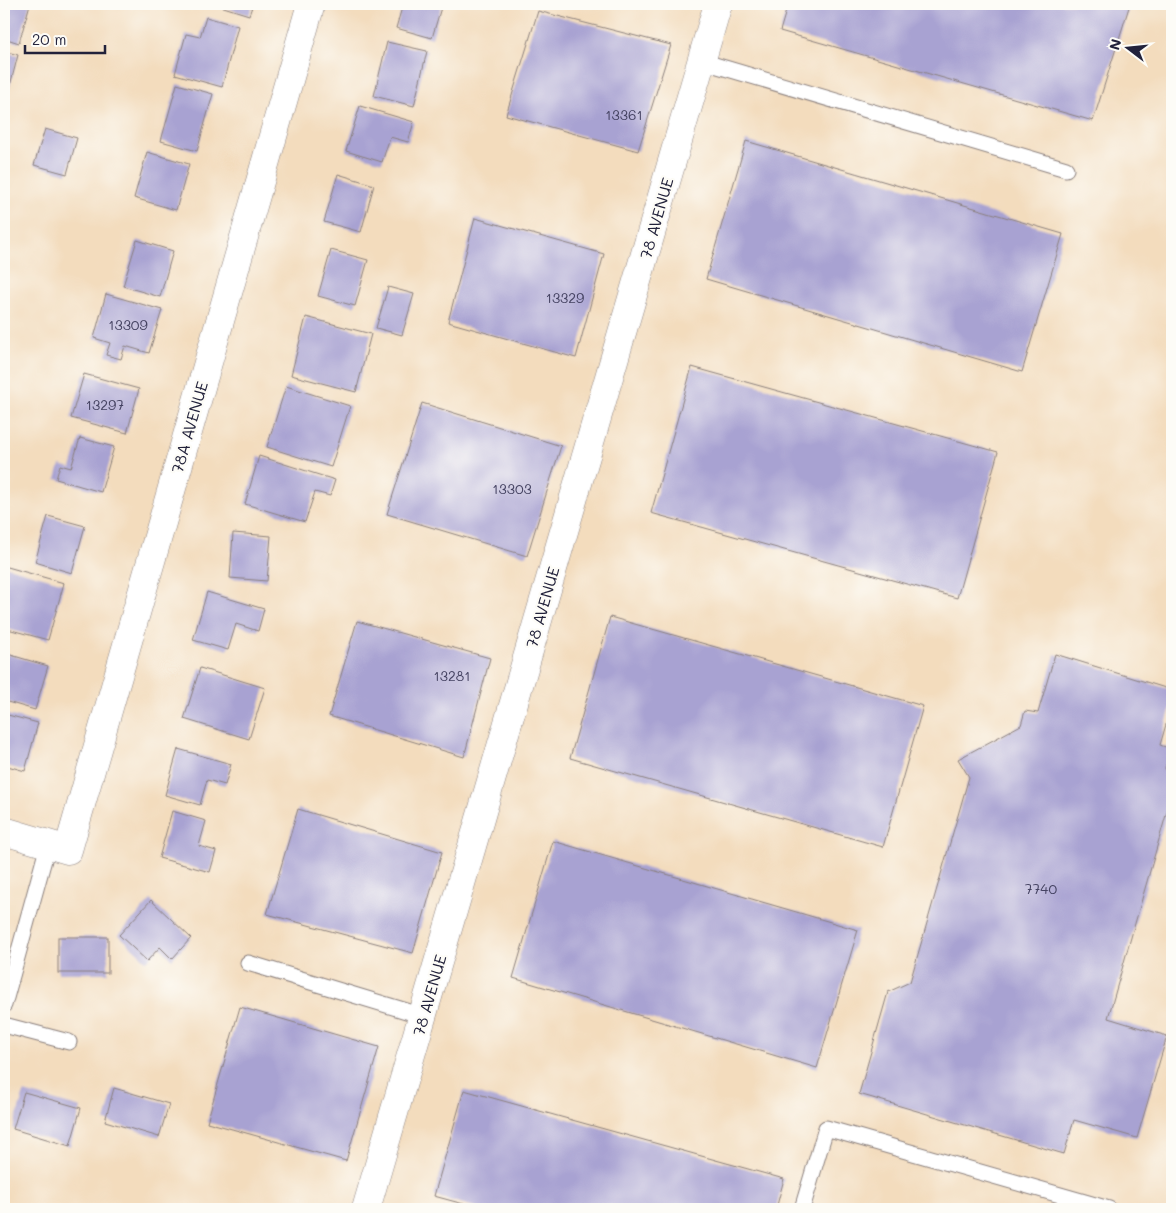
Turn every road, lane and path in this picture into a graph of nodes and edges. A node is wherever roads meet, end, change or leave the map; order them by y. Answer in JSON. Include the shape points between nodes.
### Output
{"nodes":[{"id":1,"x":311,"y":4,"type":"edge"},
{"id":2,"x":718,"y":4,"type":"edge"},
{"id":3,"x":701,"y":61,"type":"junction"},
{"id":4,"x":1066,"y":168,"type":"dead end"},
{"id":5,"x":4,"y":832,"type":"edge"},
{"id":6,"x":58,"y":848,"type":"junction"},
{"id":7,"x":248,"y":964,"type":"dead end"},
{"id":8,"x":4,"y":1005,"type":"edge"},
{"id":9,"x":423,"y":1016,"type":"junction"},
{"id":10,"x":4,"y":1025,"type":"edge"},
{"id":11,"x":69,"y":1042,"type":"dead end"},
{"id":12,"x":366,"y":1209,"type":"edge"},
{"id":13,"x":802,"y":1209,"type":"edge"},
{"id":14,"x":1109,"y":1209,"type":"edge"}],
"edges":[{"from":1,"to":6,"type":"street","name":"78A AVENUE"},
{"from":2,"to":3,"type":"street","name":"78 AVENUE"},
{"from":3,"to":4,"type":"lane"},
{"from":3,"to":9,"type":"street","name":"78 AVENUE"},
{"from":5,"to":6,"type":"street"},
{"from":6,"to":8,"type":"lane"},
{"from":7,"to":9,"type":"lane"},
{"from":9,"to":12,"type":"street","name":"78 AVENUE"},
{"from":10,"to":11,"type":"lane"},
{"from":13,"to":14,"type":"lane","via":[[826,1128]]}]}
